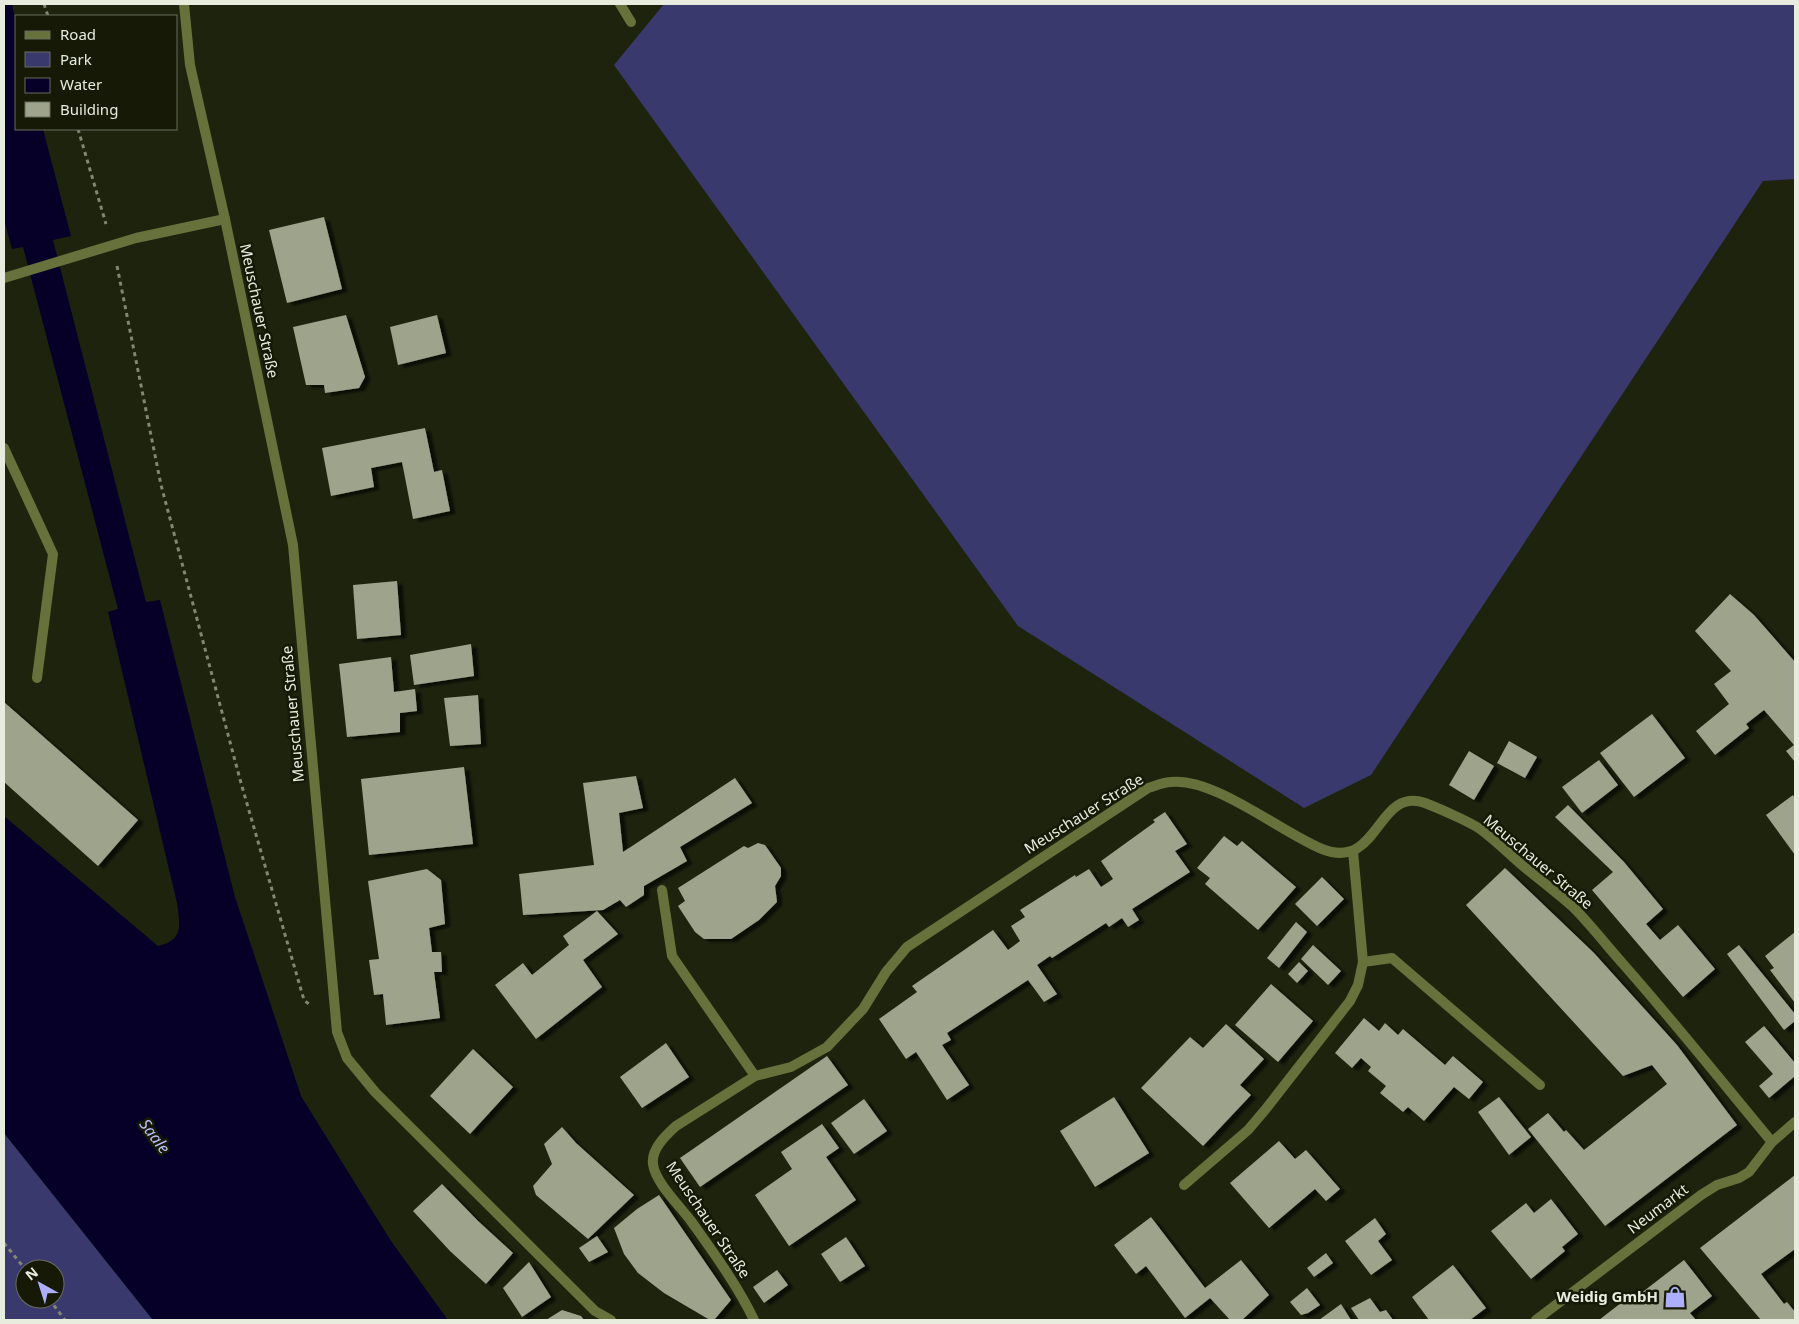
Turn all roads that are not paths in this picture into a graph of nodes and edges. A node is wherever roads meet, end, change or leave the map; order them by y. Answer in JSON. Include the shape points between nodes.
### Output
{"nodes":[{"id":1,"x":184,"y":4,"type":"edge"},
{"id":2,"x":620,"y":4,"type":"edge"},
{"id":3,"x":631,"y":22,"type":"dead end"},
{"id":4,"x":225,"y":220,"type":"junction"},
{"id":5,"x":4,"y":278,"type":"edge"},
{"id":6,"x":4,"y":448,"type":"edge"},
{"id":7,"x":37,"y":678,"type":"dead end"},
{"id":8,"x":1353,"y":851,"type":"junction"},
{"id":9,"x":662,"y":890,"type":"dead end"},
{"id":10,"x":1363,"y":962,"type":"junction"},
{"id":11,"x":755,"y":1076,"type":"junction"},
{"id":12,"x":1540,"y":1085,"type":"dead end"},
{"id":13,"x":1795,"y":1122,"type":"edge"},
{"id":14,"x":1772,"y":1142,"type":"junction"},
{"id":15,"x":1184,"y":1185,"type":"dead end"},
{"id":16,"x":611,"y":1320,"type":"edge"},
{"id":17,"x":754,"y":1320,"type":"edge"},
{"id":18,"x":1536,"y":1320,"type":"edge"}],
"edges":[{"from":1,"to":4,"type":"street","name":"Meuschauer Straße","via":[[190,65]]},
{"from":2,"to":3,"type":"street"},
{"from":4,"to":5,"type":"street","via":[[136,238]]},
{"from":4,"to":16,"type":"street","name":"Meuschauer Straße","via":[[293,545],[337,1032],[347,1058],[374,1092],[596,1311]]},
{"from":6,"to":7,"type":"street","via":[[53,554]]},
{"from":8,"to":10,"type":"street"},
{"from":8,"to":11,"type":"street","name":"Meuschauer Straße","via":[[1340,853],[1322,849],[1191,783],[1171,782],[1148,788],[907,947],[886,972],[863,1009],[828,1047],[791,1067]]},
{"from":8,"to":14,"type":"street","name":"Meuschauer Straße","via":[[1365,844],[1391,810],[1409,800],[1424,803],[1478,828],[1574,908]]},
{"from":9,"to":11,"type":"street","via":[[672,956]]},
{"from":10,"to":12,"type":"street","via":[[1392,958]]},
{"from":10,"to":15,"type":"street","via":[[1358,985],[1350,1000],[1265,1110],[1248,1130]]},
{"from":11,"to":17,"type":"street","name":"Meuschauer Straße","via":[[664,1136],[652,1162],[656,1175],[691,1221]]},
{"from":13,"to":14,"type":"street","name":"Neumarkt"},
{"from":14,"to":18,"type":"street","name":"Neumarkt","via":[[1749,1172],[1702,1195]]}]}
